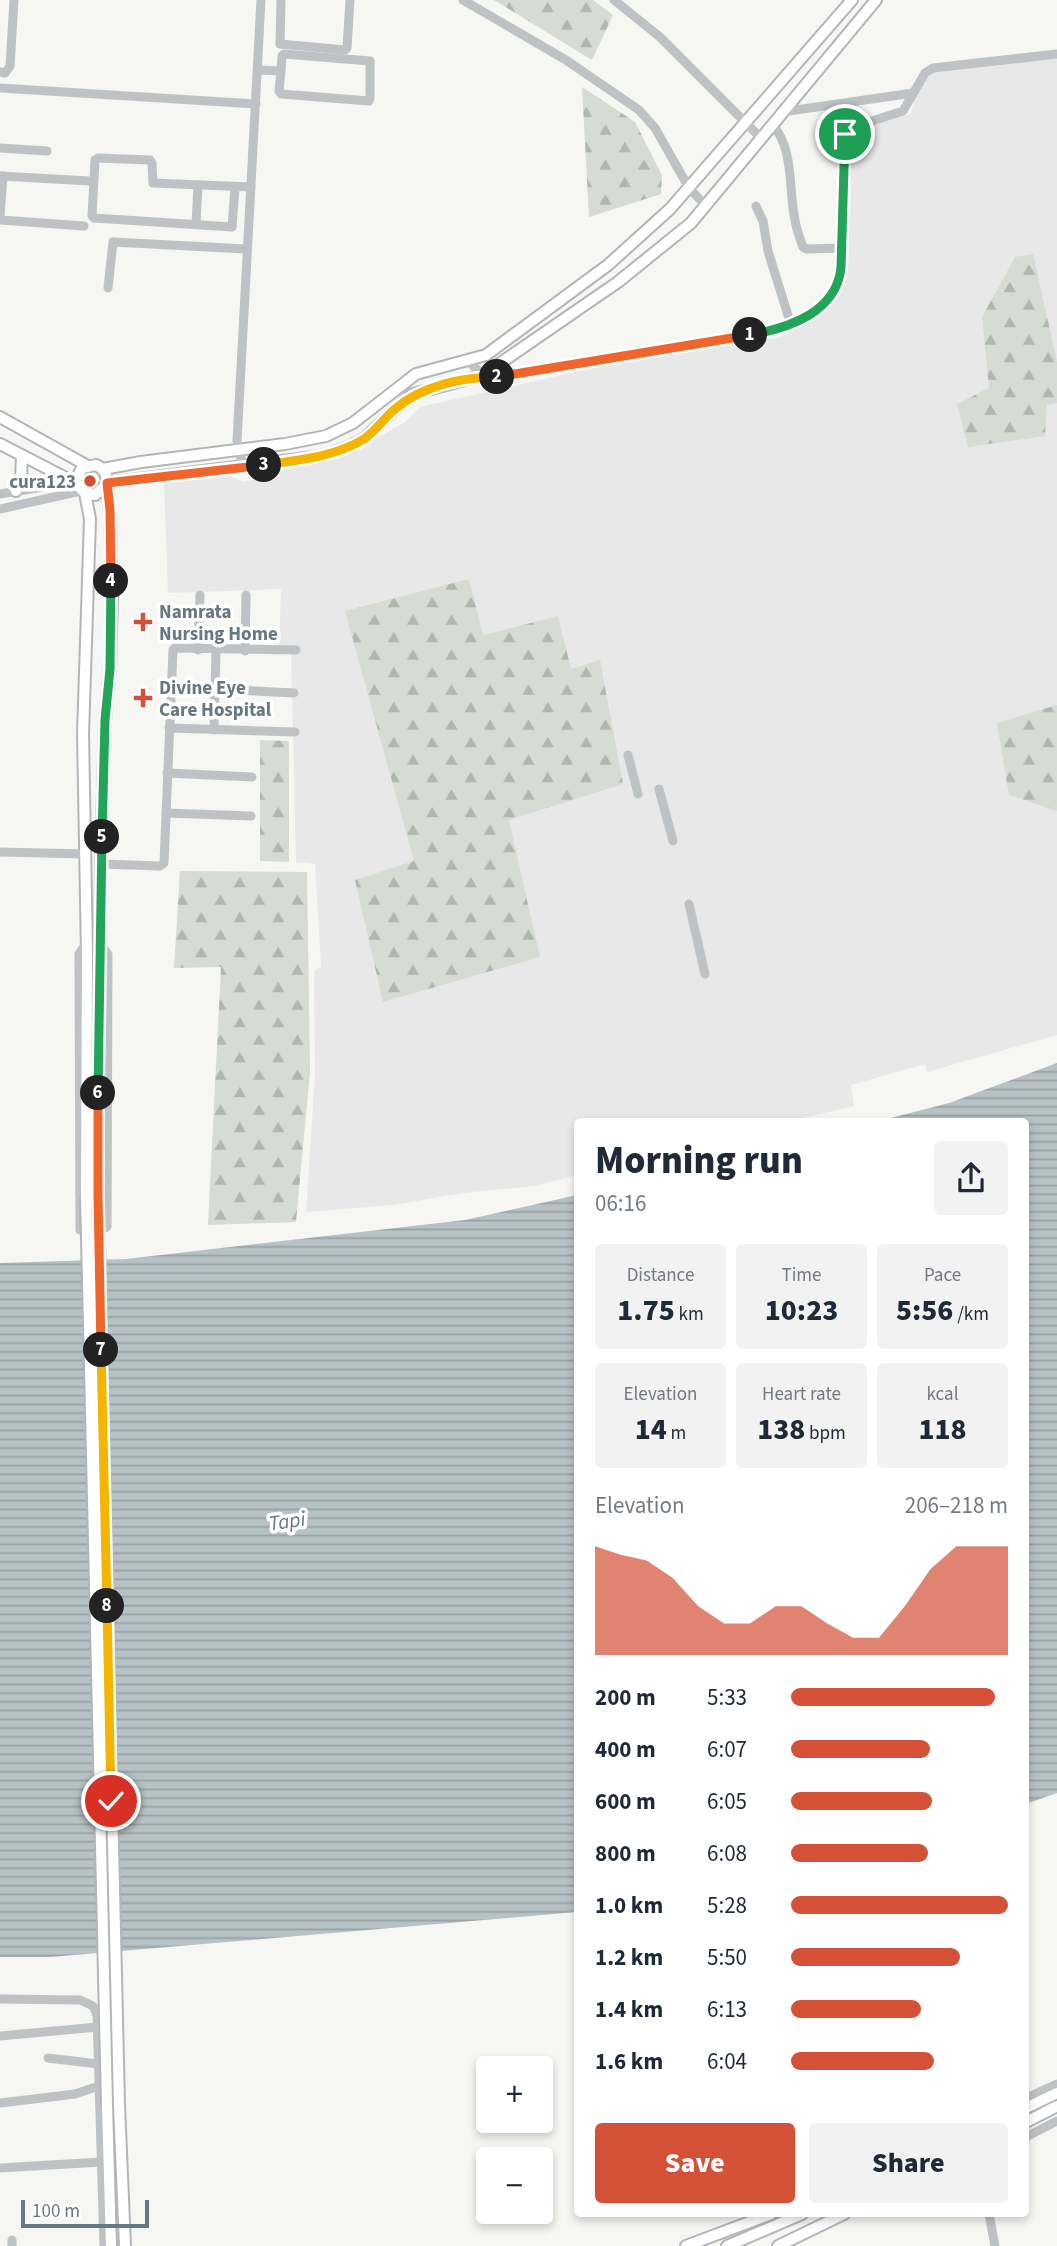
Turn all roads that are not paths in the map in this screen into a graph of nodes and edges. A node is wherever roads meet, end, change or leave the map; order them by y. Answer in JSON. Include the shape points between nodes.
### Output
{"nodes":[{"id":1,"x":14,"y":0,"type":"edge"},
{"id":2,"x":261,"y":0,"type":"edge"},
{"id":3,"x":281,"y":0,"type":"edge"},
{"id":4,"x":350,"y":0,"type":"edge"},
{"id":5,"x":463,"y":0,"type":"edge"},
{"id":6,"x":852,"y":0,"type":"edge"},
{"id":7,"x":876,"y":0,"type":"edge"},
{"id":8,"x":618,"y":2,"type":"edge"},
{"id":9,"x":1057,"y":54,"type":"edge"},
{"id":10,"x":258,"y":70,"type":"junction"},
{"id":11,"x":281,"y":71,"type":"junction"},
{"id":12,"x":0,"y":72,"type":"edge"},
{"id":13,"x":0,"y":88,"type":"edge"},
{"id":14,"x":913,"y":93,"type":"junction"},
{"id":15,"x":256,"y":104,"type":"junction"},
{"id":16,"x":782,"y":112,"type":"junction"},
{"id":17,"x":745,"y":122,"type":"junction"},
{"id":18,"x":772,"y":124,"type":"junction"},
{"id":19,"x":761,"y":138,"type":"junction"},
{"id":20,"x":0,"y":148,"type":"edge"},
{"id":21,"x":47,"y":151,"type":"dead end"},
{"id":22,"x":2,"y":176,"type":"edge"},
{"id":23,"x":90,"y":181,"type":"dead end"},
{"id":24,"x":198,"y":185,"type":"junction"},
{"id":25,"x":235,"y":187,"type":"junction"},
{"id":26,"x":251,"y":187,"type":"junction"},
{"id":27,"x":689,"y":188,"type":"junction"},
{"id":28,"x":705,"y":205,"type":"junction"},
{"id":29,"x":756,"y":206,"type":"dead end"},
{"id":30,"x":0,"y":218,"type":"edge"},
{"id":31,"x":196,"y":224,"type":"junction"},
{"id":32,"x":84,"y":226,"type":"dead end"},
{"id":33,"x":841,"y":248,"type":"junction"},
{"id":34,"x":246,"y":249,"type":"junction"},
{"id":35,"x":108,"y":288,"type":"dead end"},
{"id":36,"x":792,"y":325,"type":"junction"},
{"id":37,"x":468,"y":360,"type":"junction"},
{"id":38,"x":483,"y":375,"type":"junction"},
{"id":39,"x":0,"y":418,"type":"edge"},
{"id":40,"x":0,"y":444,"type":"edge"},
{"id":41,"x":237,"y":448,"type":"junction"},
{"id":42,"x":22,"y":457,"type":"junction"},
{"id":43,"x":86,"y":466,"type":"junction"},
{"id":44,"x":243,"y":467,"type":"junction"},
{"id":45,"x":103,"y":470,"type":"junction"},
{"id":46,"x":106,"y":484,"type":"junction"},
{"id":47,"x":80,"y":487,"type":"junction"},
{"id":48,"x":16,"y":491,"type":"junction"},
{"id":49,"x":0,"y":495,"type":"edge"},
{"id":50,"x":0,"y":509,"type":"edge"},
{"id":51,"x":200,"y":595,"type":"dead end"},
{"id":52,"x":246,"y":595,"type":"dead end"},
{"id":53,"x":198,"y":650,"type":"junction"},
{"id":54,"x":296,"y":650,"type":"dead end"},
{"id":55,"x":216,"y":651,"type":"junction"},
{"id":56,"x":245,"y":651,"type":"junction"},
{"id":57,"x":215,"y":688,"type":"junction"},
{"id":58,"x":294,"y":693,"type":"dead end"},
{"id":59,"x":169,"y":728,"type":"junction"},
{"id":60,"x":214,"y":730,"type":"junction"},
{"id":61,"x":295,"y":732,"type":"dead end"},
{"id":62,"x":628,"y":755,"type":"dead end"},
{"id":63,"x":167,"y":773,"type":"junction"},
{"id":64,"x":252,"y":777,"type":"dead end"},
{"id":65,"x":659,"y":789,"type":"dead end"},
{"id":66,"x":638,"y":794,"type":"dead end"},
{"id":67,"x":166,"y":813,"type":"junction"},
{"id":68,"x":251,"y":816,"type":"dead end"},
{"id":69,"x":673,"y":841,"type":"dead end"},
{"id":70,"x":0,"y":852,"type":"edge"},
{"id":71,"x":86,"y":854,"type":"junction"},
{"id":72,"x":101,"y":859,"type":"junction"},
{"id":73,"x":689,"y":904,"type":"dead end"},
{"id":74,"x":87,"y":942,"type":"junction"},
{"id":75,"x":99,"y":943,"type":"junction"},
{"id":76,"x":705,"y":974,"type":"dead end"},
{"id":77,"x":92,"y":1195,"type":"junction"},
{"id":78,"x":0,"y":1999,"type":"edge"},
{"id":79,"x":98,"y":2027,"type":"junction"},
{"id":80,"x":0,"y":2036,"type":"edge"},
{"id":81,"x":48,"y":2058,"type":"dead end"},
{"id":82,"x":98,"y":2064,"type":"junction"},
{"id":83,"x":1057,"y":2084,"type":"edge"},
{"id":84,"x":99,"y":2086,"type":"junction"},
{"id":85,"x":1057,"y":2093,"type":"edge"},
{"id":86,"x":1029,"y":2097,"type":"edge"},
{"id":87,"x":0,"y":2103,"type":"edge"},
{"id":88,"x":1057,"y":2106,"type":"edge"},
{"id":89,"x":1029,"y":2107,"type":"edge"},
{"id":90,"x":1029,"y":2120,"type":"edge"},
{"id":91,"x":1057,"y":2122,"type":"edge"},
{"id":92,"x":1029,"y":2136,"type":"edge"},
{"id":93,"x":101,"y":2162,"type":"junction"},
{"id":94,"x":0,"y":2168,"type":"edge"},
{"id":95,"x":763,"y":2217,"type":"edge"},
{"id":96,"x":795,"y":2217,"type":"edge"},
{"id":97,"x":808,"y":2217,"type":"edge"},
{"id":98,"x":839,"y":2217,"type":"edge"},
{"id":99,"x":990,"y":2217,"type":"edge"},
{"id":100,"x":104,"y":2246,"type":"edge"},
{"id":101,"x":111,"y":2246,"type":"edge"},
{"id":102,"x":125,"y":2246,"type":"edge"},
{"id":103,"x":686,"y":2246,"type":"edge"},
{"id":104,"x":727,"y":2246,"type":"edge"},
{"id":105,"x":742,"y":2246,"type":"edge"},
{"id":106,"x":778,"y":2246,"type":"edge"},
{"id":107,"x":995,"y":2246,"type":"edge"}],
"edges":[{"from":1,"to":12,"type":"street","via":[[10,66]]},
{"from":2,"to":10,"type":"street"},
{"from":3,"to":4,"type":"street","via":[[280,44],[345,50]]},
{"from":5,"to":27,"type":"street","via":[[566,60],[639,110],[655,128]]},
{"from":6,"to":17,"type":"main road"},
{"from":7,"to":16,"type":"main road"},
{"from":8,"to":17,"type":"street"},
{"from":9,"to":14,"type":"street","via":[[933,68]]},
{"from":10,"to":11,"type":"street"},
{"from":10,"to":15,"type":"street"},
{"from":11,"to":11,"type":"street","via":[[284,54],[370,61],[370,98],[281,94]]},
{"from":13,"to":15,"type":"street"},
{"from":14,"to":16,"type":"street"},
{"from":14,"to":33,"type":"street","via":[[899,113],[847,129]]},
{"from":15,"to":26,"type":"street"},
{"from":16,"to":18,"type":"main road"},
{"from":17,"to":19,"type":"street"},
{"from":17,"to":27,"type":"main road"},
{"from":18,"to":19,"type":"main road"},
{"from":18,"to":33,"type":"street","via":[[785,147],[794,220],[803,247]]},
{"from":19,"to":28,"type":"main road"},
{"from":20,"to":21,"type":"street"},
{"from":22,"to":23,"type":"street"},
{"from":22,"to":30,"type":"street"},
{"from":24,"to":25,"type":"street"},
{"from":24,"to":31,"type":"street"},
{"from":24,"to":31,"type":"street","via":[[153,183],[150,160],[95,160],[94,218]]},
{"from":25,"to":26,"type":"street"},
{"from":25,"to":31,"type":"street","via":[[233,226]]},
{"from":26,"to":34,"type":"street"},
{"from":27,"to":28,"type":"street"},
{"from":27,"to":37,"type":"main road","via":[[608,265],[486,355]]},
{"from":28,"to":38,"type":"main road","via":[[691,223],[618,282]]},
{"from":29,"to":36,"type":"street"},
{"from":30,"to":32,"type":"street"},
{"from":33,"to":36,"type":"street","via":[[833,293]]},
{"from":34,"to":35,"type":"street","via":[[113,242]]},
{"from":34,"to":41,"type":"street"},
{"from":36,"to":38,"type":"street","via":[[501,377]]},
{"from":37,"to":38,"type":"street"},
{"from":37,"to":41,"type":"main road","via":[[416,374],[353,423],[326,436]]},
{"from":38,"to":44,"type":"main road","via":[[413,394],[350,446],[323,456]]},
{"from":39,"to":43,"type":"main road"},
{"from":40,"to":42,"type":"main road"},
{"from":41,"to":44,"type":"street"},
{"from":41,"to":45,"type":"main road"},
{"from":42,"to":47,"type":"main road"},
{"from":42,"to":48,"type":"main road"},
{"from":43,"to":45,"type":"main road"},
{"from":43,"to":47,"type":"main road","via":[[79,472]]},
{"from":44,"to":46,"type":"main road"},
{"from":45,"to":46,"type":"main road"},
{"from":46,"to":47,"type":"main road","via":[[100,493]]},
{"from":46,"to":72,"type":"main road","via":[[112,600]]},
{"from":47,"to":48,"type":"street","via":[[58,483]]},
{"from":47,"to":50,"type":"street"},
{"from":47,"to":71,"type":"main road","via":[[90,519],[83,734]]},
{"from":48,"to":49,"type":"street"},
{"from":51,"to":53,"type":"street"},
{"from":52,"to":56,"type":"street"},
{"from":53,"to":55,"type":"street"},
{"from":53,"to":59,"type":"street","via":[[175,649],[172,654]]},
{"from":54,"to":56,"type":"street"},
{"from":55,"to":56,"type":"street"},
{"from":55,"to":57,"type":"street"},
{"from":57,"to":58,"type":"street"},
{"from":57,"to":60,"type":"street"},
{"from":59,"to":60,"type":"street"},
{"from":59,"to":63,"type":"street"},
{"from":60,"to":61,"type":"street"},
{"from":62,"to":66,"type":"street"},
{"from":63,"to":64,"type":"street"},
{"from":63,"to":67,"type":"street"},
{"from":65,"to":69,"type":"street"},
{"from":67,"to":68,"type":"street"},
{"from":67,"to":72,"type":"street","via":[[163,865]]},
{"from":70,"to":71,"type":"street"},
{"from":71,"to":72,"type":"main road"},
{"from":71,"to":74,"type":"main road"},
{"from":72,"to":75,"type":"main road"},
{"from":73,"to":76,"type":"street"},
{"from":74,"to":75,"type":"street","via":[[79,954],[80,1230],[107,1227],[108,954]]},
{"from":74,"to":77,"type":"main road"},
{"from":75,"to":77,"type":"main road"},
{"from":77,"to":101,"type":"main road","bridge":true},
{"from":77,"to":102,"type":"main road","bridge":true},
{"from":78,"to":79,"type":"street","via":[[88,2002],[97,2014]]},
{"from":79,"to":80,"type":"street"},
{"from":79,"to":82,"type":"street"},
{"from":81,"to":82,"type":"street"},
{"from":82,"to":84,"type":"street"},
{"from":83,"to":86,"type":"street"},
{"from":84,"to":87,"type":"street","via":[[75,2094]]},
{"from":84,"to":93,"type":"street"},
{"from":85,"to":89,"type":"main road"},
{"from":88,"to":90,"type":"main road"},
{"from":91,"to":92,"type":"street"},
{"from":93,"to":94,"type":"street"},
{"from":93,"to":100,"type":"street"},
{"from":95,"to":103,"type":"main road"},
{"from":96,"to":104,"type":"main road"},
{"from":97,"to":105,"type":"main road"},
{"from":98,"to":106,"type":"main road"},
{"from":99,"to":107,"type":"street"}]}
